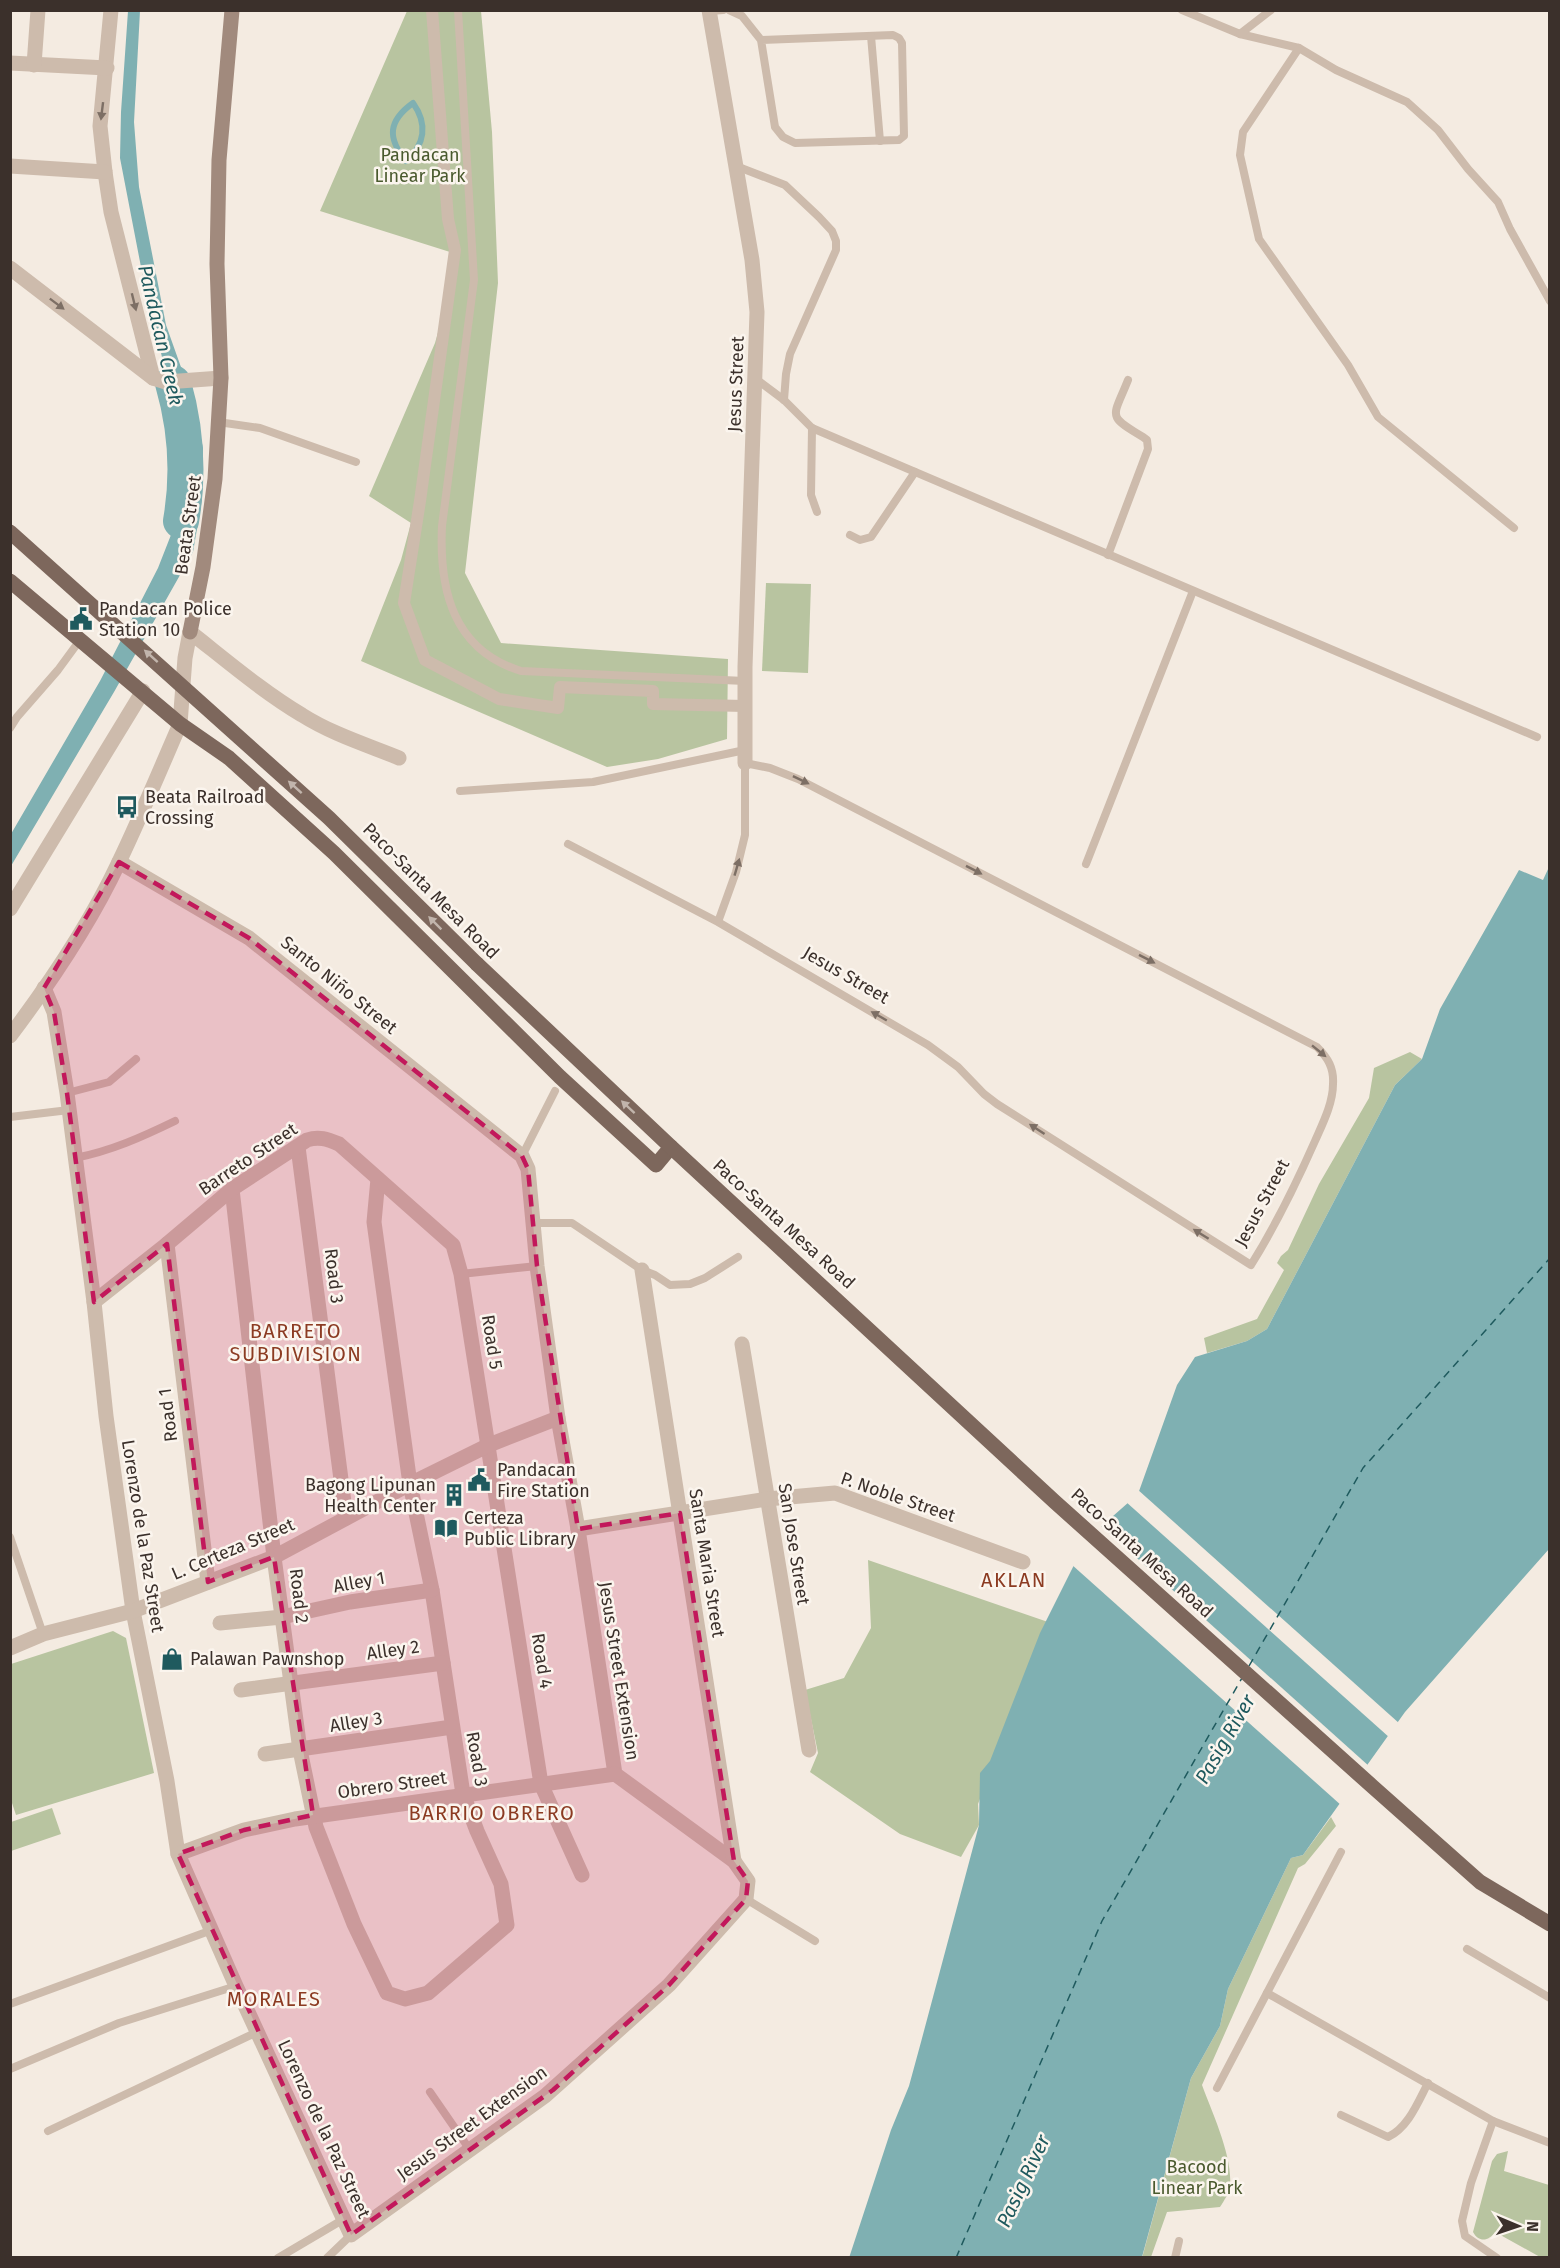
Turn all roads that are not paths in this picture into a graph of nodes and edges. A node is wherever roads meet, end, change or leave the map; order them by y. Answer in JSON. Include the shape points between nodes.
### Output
{"nodes":[{"id":1,"x":38,"y":10,"type":"edge"},
{"id":2,"x":111,"y":10,"type":"edge"},
{"id":3,"x":232,"y":10,"type":"edge"},
{"id":4,"x":432,"y":10,"type":"edge"},
{"id":5,"x":458,"y":10,"type":"edge"},
{"id":6,"x":723,"y":10,"type":"edge"},
{"id":7,"x":729,"y":10,"type":"edge"},
{"id":8,"x":1182,"y":10,"type":"edge"},
{"id":9,"x":1271,"y":10,"type":"edge"},
{"id":10,"x":710,"y":11,"type":"edge"},
{"id":11,"x":1240,"y":34,"type":"junction"},
{"id":12,"x":872,"y":36,"type":"junction"},
{"id":13,"x":761,"y":40,"type":"junction"},
{"id":14,"x":1299,"y":48,"type":"junction"},
{"id":15,"x":10,"y":63,"type":"edge"},
{"id":16,"x":34,"y":65,"type":"junction"},
{"id":17,"x":107,"y":68,"type":"junction"},
{"id":18,"x":880,"y":141,"type":"junction"},
{"id":19,"x":735,"y":165,"type":"junction"},
{"id":20,"x":10,"y":166,"type":"edge"},
{"id":21,"x":105,"y":172,"type":"junction"},
{"id":22,"x":10,"y":268,"type":"edge"},
{"id":23,"x":1550,"y":301,"type":"edge"},
{"id":24,"x":221,"y":378,"type":"junction"},
{"id":25,"x":756,"y":379,"type":"junction"},
{"id":26,"x":160,"y":380,"type":"junction"},
{"id":27,"x":1128,"y":380,"type":"dead end"},
{"id":28,"x":784,"y":400,"type":"junction"},
{"id":29,"x":218,"y":422,"type":"junction"},
{"id":30,"x":812,"y":428,"type":"junction"},
{"id":31,"x":356,"y":462,"type":"dead end"},
{"id":32,"x":915,"y":472,"type":"junction"},
{"id":33,"x":817,"y":512,"type":"dead end"},
{"id":34,"x":1514,"y":528,"type":"dead end"},
{"id":35,"x":10,"y":532,"type":"edge"},
{"id":36,"x":850,"y":535,"type":"dead end"},
{"id":37,"x":1108,"y":555,"type":"junction"},
{"id":38,"x":10,"y":581,"type":"edge"},
{"id":39,"x":1193,"y":591,"type":"junction"},
{"id":40,"x":190,"y":632,"type":"junction"},
{"id":41,"x":80,"y":640,"type":"junction"},
{"id":42,"x":745,"y":681,"type":"junction"},
{"id":43,"x":143,"y":691,"type":"junction"},
{"id":44,"x":745,"y":706,"type":"junction"},
{"id":45,"x":14,"y":716,"type":"edge"},
{"id":46,"x":180,"y":724,"type":"junction"},
{"id":47,"x":10,"y":728,"type":"edge"},
{"id":48,"x":1537,"y":737,"type":"dead end"},
{"id":49,"x":745,"y":757,"type":"junction"},
{"id":50,"x":399,"y":758,"type":"dead end"},
{"id":51,"x":460,"y":791,"type":"dead end"},
{"id":52,"x":568,"y":844,"type":"dead end"},
{"id":53,"x":119,"y":862,"type":"junction"},
{"id":54,"x":1086,"y":864,"type":"dead end"},
{"id":55,"x":10,"y":909,"type":"edge"},
{"id":56,"x":718,"y":922,"type":"junction"},
{"id":57,"x":44,"y":988,"type":"junction"},
{"id":58,"x":13,"y":1027,"type":"edge"},
{"id":59,"x":136,"y":1059,"type":"dead end"},
{"id":60,"x":555,"y":1091,"type":"dead end"},
{"id":61,"x":67,"y":1093,"type":"junction"},
{"id":62,"x":69,"y":1110,"type":"junction"},
{"id":63,"x":10,"y":1118,"type":"edge"},
{"id":64,"x":175,"y":1121,"type":"dead end"},
{"id":65,"x":298,"y":1147,"type":"junction"},
{"id":66,"x":671,"y":1147,"type":"junction"},
{"id":67,"x":522,"y":1156,"type":"junction"},
{"id":68,"x":75,"y":1158,"type":"junction"},
{"id":69,"x":378,"y":1179,"type":"junction"},
{"id":70,"x":232,"y":1189,"type":"junction"},
{"id":71,"x":534,"y":1223,"type":"junction"},
{"id":72,"x":167,"y":1244,"type":"junction"},
{"id":73,"x":453,"y":1245,"type":"joint"},
{"id":74,"x":738,"y":1257,"type":"dead end"},
{"id":75,"x":537,"y":1266,"type":"junction"},
{"id":76,"x":642,"y":1270,"type":"junction"},
{"id":77,"x":461,"y":1274,"type":"junction"},
{"id":78,"x":94,"y":1302,"type":"junction"},
{"id":79,"x":742,"y":1344,"type":"dead end"},
{"id":80,"x":558,"y":1418,"type":"junction"},
{"id":81,"x":489,"y":1445,"type":"junction"},
{"id":82,"x":410,"y":1484,"type":"junction"},
{"id":83,"x":767,"y":1499,"type":"junction"},
{"id":84,"x":680,"y":1513,"type":"junction"},
{"id":85,"x":346,"y":1518,"type":"junction"},
{"id":86,"x":578,"y":1529,"type":"junction"},
{"id":87,"x":10,"y":1537,"type":"edge"},
{"id":88,"x":274,"y":1557,"type":"junction"},
{"id":89,"x":1023,"y":1562,"type":"dead end"},
{"id":90,"x":208,"y":1582,"type":"junction"},
{"id":91,"x":432,"y":1590,"type":"junction"},
{"id":92,"x":133,"y":1611,"type":"junction"},
{"id":93,"x":282,"y":1617,"type":"junction"},
{"id":94,"x":220,"y":1623,"type":"dead end"},
{"id":95,"x":43,"y":1634,"type":"junction"},
{"id":96,"x":10,"y":1648,"type":"edge"},
{"id":97,"x":443,"y":1663,"type":"junction"},
{"id":98,"x":290,"y":1684,"type":"junction"},
{"id":99,"x":241,"y":1689,"type":"dead end"},
{"id":100,"x":452,"y":1727,"type":"junction"},
{"id":101,"x":300,"y":1750,"type":"junction"},
{"id":102,"x":809,"y":1750,"type":"dead end"},
{"id":103,"x":265,"y":1754,"type":"dead end"},
{"id":104,"x":615,"y":1774,"type":"junction"},
{"id":105,"x":541,"y":1784,"type":"junction"},
{"id":106,"x":463,"y":1794,"type":"junction"},
{"id":107,"x":313,"y":1815,"type":"junction"},
{"id":108,"x":1341,"y":1851,"type":"dead end"},
{"id":109,"x":178,"y":1854,"type":"junction"},
{"id":110,"x":734,"y":1861,"type":"junction"},
{"id":111,"x":582,"y":1875,"type":"dead end"},
{"id":112,"x":746,"y":1899,"type":"junction"},
{"id":113,"x":1550,"y":1924,"type":"edge"},
{"id":114,"x":212,"y":1930,"type":"junction"},
{"id":115,"x":815,"y":1941,"type":"dead end"},
{"id":116,"x":1467,"y":1948,"type":"dead end"},
{"id":117,"x":236,"y":1986,"type":"junction"},
{"id":118,"x":387,"y":1993,"type":"joint"},
{"id":119,"x":1267,"y":1993,"type":"junction"},
{"id":120,"x":1550,"y":1998,"type":"edge"},
{"id":121,"x":10,"y":2004,"type":"edge"},
{"id":122,"x":257,"y":2032,"type":"junction"},
{"id":123,"x":10,"y":2069,"type":"edge"},
{"id":124,"x":1428,"y":2084,"type":"junction"},
{"id":125,"x":1217,"y":2088,"type":"dead end"},
{"id":126,"x":430,"y":2092,"type":"dead end"},
{"id":127,"x":1341,"y":2115,"type":"dead end"},
{"id":128,"x":1493,"y":2121,"type":"junction"},
{"id":129,"x":48,"y":2131,"type":"dead end"},
{"id":130,"x":1550,"y":2143,"type":"edge"},
{"id":131,"x":470,"y":2151,"type":"junction"},
{"id":132,"x":344,"y":2219,"type":"junction"},
{"id":133,"x":351,"y":2235,"type":"junction"},
{"id":134,"x":1179,"y":2241,"type":"dead end"},
{"id":135,"x":278,"y":2258,"type":"edge"},
{"id":136,"x":327,"y":2258,"type":"edge"},
{"id":137,"x":1175,"y":2258,"type":"edge"},
{"id":138,"x":1497,"y":2258,"type":"edge"}],
"edges":[{"from":1,"to":16,"type":"street"},
{"from":2,"to":17,"type":"street"},
{"from":3,"to":24,"type":"main road","name":"Beata Street","via":[[219,160]]},
{"from":4,"to":44,"type":"street","via":[[448,219],[455,250],[404,603],[425,660],[499,699],[558,708],[560,687],[653,691],[652,704]]},
{"from":5,"to":42,"type":"lane","via":[[474,280],[441,551],[442,577],[458,621],[478,649],[503,665],[522,671]]},
{"from":6,"to":10,"type":"lane"},
{"from":7,"to":13,"type":"lane","via":[[742,16]]},
{"from":8,"to":11,"type":"lane"},
{"from":9,"to":11,"type":"lane"},
{"from":10,"to":19,"type":"street","name":"Jesus Street"},
{"from":11,"to":14,"type":"lane"},
{"from":12,"to":13,"type":"lane"},
{"from":12,"to":18,"type":"lane"},
{"from":12,"to":18,"type":"lane","via":[[893,35],[902,43],[905,132],[899,140]]},
{"from":13,"to":18,"type":"lane","via":[[775,127],[783,137],[795,143]]},
{"from":14,"to":23,"type":"lane","via":[[1336,70],[1407,102],[1438,130],[1498,201]]},
{"from":14,"to":34,"type":"lane","via":[[1243,132],[1240,155],[1259,239],[1348,365],[1378,417]]},
{"from":15,"to":16,"type":"street"},
{"from":16,"to":17,"type":"street"},
{"from":17,"to":21,"type":"street","one_way":true,"via":[[100,126]]},
{"from":19,"to":25,"type":"street","name":"Jesus Street","via":[[756,285]]},
{"from":19,"to":28,"type":"lane","via":[[785,185],[832,231],[836,241],[836,250],[790,354]]},
{"from":20,"to":21,"type":"street"},
{"from":21,"to":26,"type":"street","one_way":true,"via":[[111,212]]},
{"from":22,"to":26,"type":"street","one_way":true},
{"from":24,"to":26,"type":"street"},
{"from":24,"to":29,"type":"main road","name":"Beata Street"},
{"from":25,"to":28,"type":"lane"},
{"from":25,"to":42,"type":"street","name":"Jesus Street"},
{"from":27,"to":37,"type":"lane","via":[[1116,419],[1147,440],[1148,449]]},
{"from":28,"to":30,"type":"lane"},
{"from":29,"to":31,"type":"lane","via":[[260,428]]},
{"from":29,"to":40,"type":"main road","name":"Beata Street","via":[[207,542]]},
{"from":30,"to":32,"type":"lane"},
{"from":30,"to":33,"type":"lane","via":[[811,495]]},
{"from":32,"to":36,"type":"lane","via":[[872,537],[860,540]]},
{"from":32,"to":37,"type":"lane"},
{"from":66,"to":35,"type":"main road","name":"Paco-Santa Mesa Road","one_way":true,"bridge":true,"via":[[329,818]]},
{"from":37,"to":39,"type":"lane"},
{"from":38,"to":41,"type":"main road"},
{"from":39,"to":48,"type":"lane"},
{"from":39,"to":54,"type":"lane"},
{"from":40,"to":46,"type":"street","name":"Beata Street"},
{"from":40,"to":50,"type":"street","via":[[303,717]]},
{"from":41,"to":43,"type":"main road"},
{"from":41,"to":45,"type":"lane","via":[[58,670]]},
{"from":42,"to":44,"type":"street","name":"Jesus Street"},
{"from":43,"to":46,"type":"main road"},
{"from":43,"to":55,"type":"street"},
{"from":44,"to":49,"type":"street","name":"Jesus Street"},
{"from":45,"to":47,"type":"lane"},
{"from":46,"to":53,"type":"street","name":"Beata Street"},
{"from":46,"to":66,"type":"main road","via":[[229,758],[334,853],[535,1053],[656,1165]]},
{"from":49,"to":51,"type":"lane","via":[[593,782]]},
{"from":56,"to":49,"type":"lane","name":"Jesus Street","one_way":true,"via":[[745,835]]},
{"from":49,"to":56,"type":"lane","name":"Jesus Street","one_way":true,"via":[[798,779],[1317,1047],[1328,1058],[1332,1070],[1330,1101],[1281,1213],[1251,1265],[997,1104],[953,1062],[928,1045]]},
{"from":52,"to":56,"type":"lane"},
{"from":53,"to":57,"type":"street","name":"Beata Street"},
{"from":53,"to":67,"type":"street","name":"Santo Niño Street","via":[[249,938]]},
{"from":57,"to":58,"type":"street","name":"Beata Street"},
{"from":57,"to":61,"type":"street","name":"Lorenzo de la Paz Street","via":[[54,1012]]},
{"from":59,"to":61,"type":"lane","via":[[109,1082]]},
{"from":60,"to":67,"type":"lane"},
{"from":61,"to":62,"type":"street","name":"Lorenzo de la Paz Street"},
{"from":62,"to":63,"type":"lane"},
{"from":62,"to":68,"type":"street","name":"Lorenzo de la Paz Street"},
{"from":64,"to":68,"type":"lane","via":[[132,1142]]},
{"from":65,"to":69,"type":"street","name":"Barreto Street","via":[[314,1138],[330,1140]]},
{"from":65,"to":70,"type":"street","name":"Barreto Street"},
{"from":65,"to":85,"type":"street","name":"Road 3"},
{"from":66,"to":113,"type":"main road","name":"Paco-Santa Mesa Road","via":[[1055,1502],[1480,1882]]},
{"from":67,"to":71,"type":"street","name":"Jesus Street Extension","via":[[528,1169]]},
{"from":68,"to":78,"type":"street","name":"Lorenzo de la Paz Street"},
{"from":69,"to":73,"type":"street","name":"Barreto Street"},
{"from":69,"to":82,"type":"street","via":[[374,1222]]},
{"from":70,"to":72,"type":"street","name":"Barreto Street"},
{"from":70,"to":88,"type":"street","name":"Road 2"},
{"from":71,"to":75,"type":"street","name":"Jesus Street Extension"},
{"from":71,"to":76,"type":"lane","via":[[572,1223]]},
{"from":72,"to":78,"type":"street","name":"Barreto Street"},
{"from":72,"to":90,"type":"street","name":"Road 1"},
{"from":73,"to":77,"type":"street","name":"Road 5"},
{"from":74,"to":76,"type":"lane","via":[[705,1278],[679,1286]]},
{"from":75,"to":77,"type":"lane"},
{"from":75,"to":80,"type":"street","name":"Jesus Street Extension"},
{"from":76,"to":84,"type":"street","name":"Santa Maria Street"},
{"from":77,"to":81,"type":"street","name":"Road 5"},
{"from":78,"to":92,"type":"street","name":"Lorenzo de la Paz Street"},
{"from":79,"to":83,"type":"street","name":"San Jose Street"},
{"from":80,"to":81,"type":"street","name":"L. Certeza Street"},
{"from":80,"to":86,"type":"street","name":"Jesus Street Extension"},
{"from":81,"to":82,"type":"street","name":"L. Certeza Street"},
{"from":81,"to":105,"type":"street","name":"Road 4"},
{"from":82,"to":85,"type":"street","name":"L. Certeza Street"},
{"from":82,"to":91,"type":"street","name":"Road 3"},
{"from":83,"to":84,"type":"street","name":"P. Noble Street"},
{"from":83,"to":89,"type":"street","name":"P. Noble Street","via":[[836,1493]]},
{"from":83,"to":102,"type":"street","name":"San Jose Street"},
{"from":84,"to":86,"type":"street","name":"P. Noble Street"},
{"from":84,"to":110,"type":"street","name":"Santa Maria Street"},
{"from":85,"to":88,"type":"street","name":"L. Certeza Street"},
{"from":86,"to":104,"type":"street","name":"Jesus Street Extension"},
{"from":87,"to":95,"type":"lane"},
{"from":88,"to":90,"type":"street","name":"L. Certeza Street"},
{"from":88,"to":93,"type":"street","name":"Road 2"},
{"from":90,"to":92,"type":"street","name":"L. Certeza Street"},
{"from":91,"to":93,"type":"street","name":"Alley 1"},
{"from":91,"to":97,"type":"street","name":"Road 3"},
{"from":92,"to":95,"type":"street","name":"L. Certeza Street"},
{"from":92,"to":109,"type":"street","name":"Lorenzo de la Paz Street"},
{"from":93,"to":94,"type":"street","name":"Alley 1"},
{"from":93,"to":98,"type":"street","name":"Road 2"},
{"from":95,"to":96,"type":"street","name":"L. Certeza Street"},
{"from":97,"to":98,"type":"street","name":"Alley 2"},
{"from":97,"to":100,"type":"street","name":"Road 3"},
{"from":98,"to":99,"type":"street","name":"Alley 2"},
{"from":98,"to":101,"type":"street","name":"Road 2"},
{"from":100,"to":101,"type":"street","name":"Alley 3"},
{"from":100,"to":106,"type":"street","name":"Road 3"},
{"from":101,"to":103,"type":"street","name":"Alley 3"},
{"from":101,"to":107,"type":"street","name":"Road 2"},
{"from":104,"to":105,"type":"street","name":"Obrero Street"},
{"from":104,"to":110,"type":"street","name":"Jesus Street Extension"},
{"from":105,"to":106,"type":"street","name":"Obrero Street"},
{"from":105,"to":111,"type":"street","name":"Road 4"},
{"from":106,"to":107,"type":"street","name":"Obrero Street"},
{"from":106,"to":118,"type":"street","name":"Road 3","via":[[501,1884],[507,1925],[428,1993],[405,1999]]},
{"from":107,"to":109,"type":"street","name":"Obrero Street","via":[[244,1830]]},
{"from":107,"to":118,"type":"street","name":"Road 2","via":[[354,1924]]},
{"from":108,"to":119,"type":"lane"},
{"from":109,"to":114,"type":"street","name":"Lorenzo de la Paz Street"},
{"from":110,"to":112,"type":"street","name":"Jesus Street Extension","via":[[748,1881]]},
{"from":112,"to":115,"type":"lane"},
{"from":112,"to":131,"type":"street","name":"Jesus Street Extension","via":[[658,1995],[545,2097]]},
{"from":114,"to":117,"type":"street","name":"Lorenzo de la Paz Street"},
{"from":114,"to":121,"type":"lane"},
{"from":116,"to":120,"type":"lane"},
{"from":117,"to":122,"type":"street","name":"Lorenzo de la Paz Street"},
{"from":117,"to":123,"type":"lane","via":[[119,2023]]},
{"from":119,"to":124,"type":"lane"},
{"from":119,"to":125,"type":"lane"},
{"from":122,"to":129,"type":"lane"},
{"from":122,"to":132,"type":"street","name":"Lorenzo de la Paz Street"},
{"from":124,"to":127,"type":"lane","via":[[1404,2126],[1388,2137]]},
{"from":124,"to":128,"type":"lane"},
{"from":126,"to":131,"type":"lane"},
{"from":128,"to":130,"type":"lane"},
{"from":128,"to":138,"type":"lane","via":[[1462,2221],[1466,2236]]},
{"from":131,"to":133,"type":"street","name":"Jesus Street Extension"},
{"from":132,"to":133,"type":"street","name":"Lorenzo de la Paz Street"},
{"from":132,"to":135,"type":"lane"},
{"from":133,"to":136,"type":"lane"},
{"from":134,"to":137,"type":"lane"}]}
